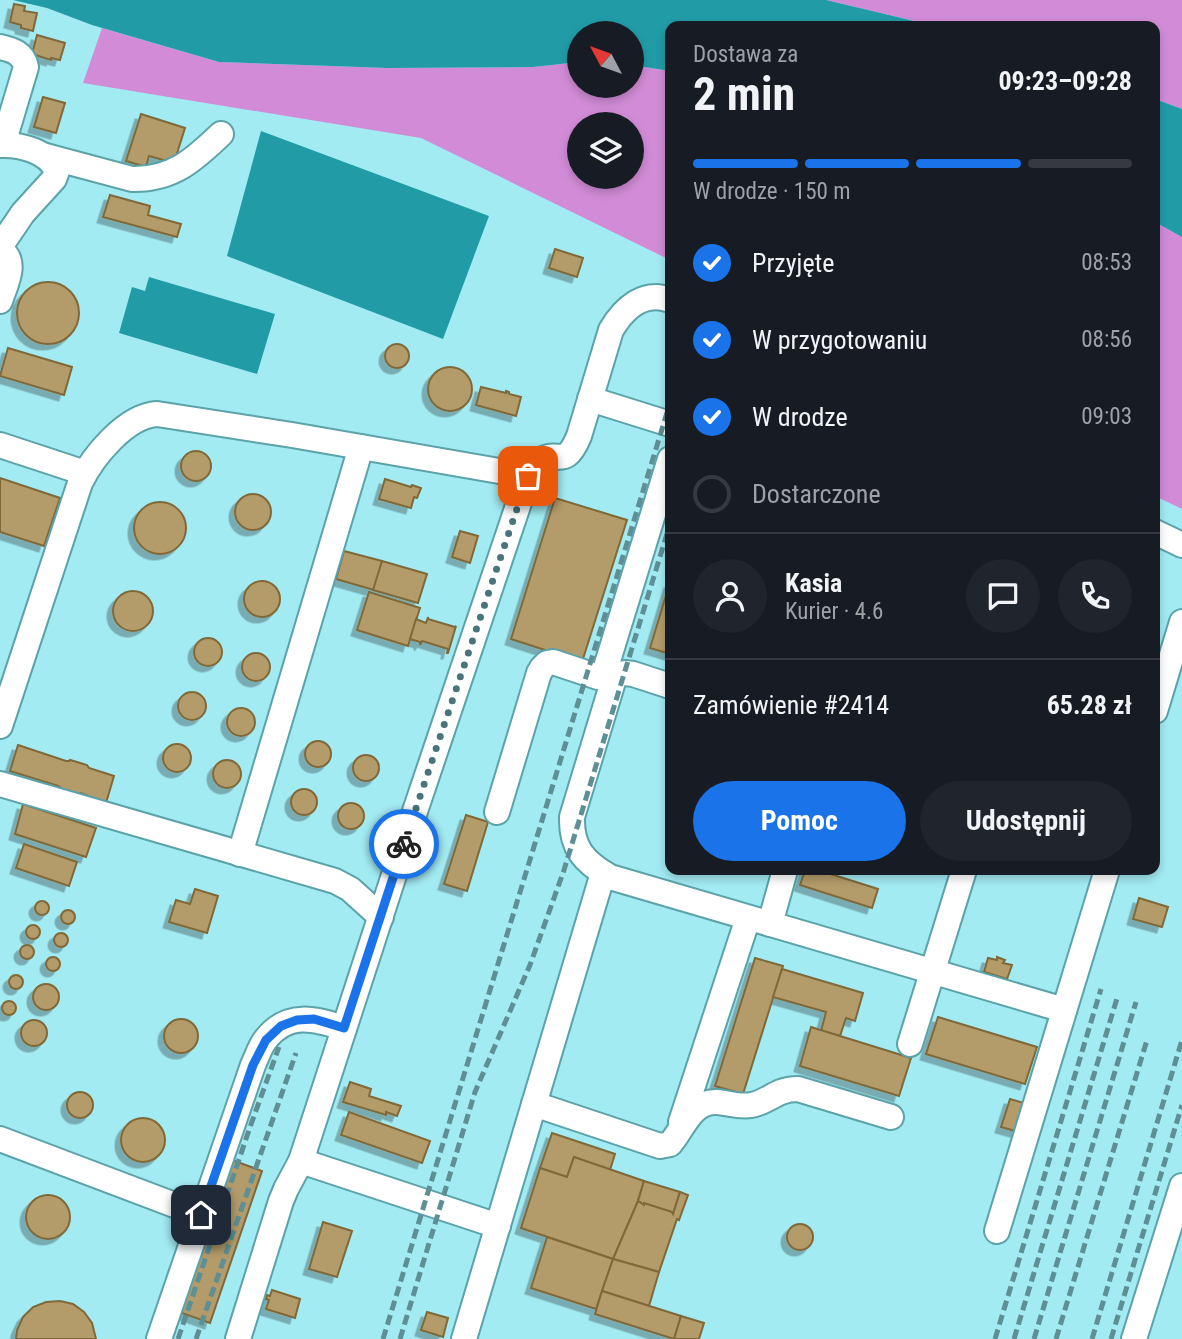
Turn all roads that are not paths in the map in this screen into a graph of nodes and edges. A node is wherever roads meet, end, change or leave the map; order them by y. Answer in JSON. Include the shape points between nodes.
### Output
{"nodes":[{"id":1,"x":0,"y":47,"type":"edge"},
{"id":2,"x":221,"y":134,"type":"dead end"},
{"id":3,"x":2,"y":144,"type":"edge"},
{"id":4,"x":46,"y":156,"type":"junction"},
{"id":5,"x":0,"y":248,"type":"edge"},
{"id":6,"x":665,"y":299,"type":"edge"},
{"id":7,"x":0,"y":302,"type":"edge"},
{"id":8,"x":590,"y":399,"type":"junction"},
{"id":9,"x":665,"y":422,"type":"edge"},
{"id":10,"x":0,"y":445,"type":"edge"},
{"id":11,"x":361,"y":447,"type":"junction"},
{"id":12,"x":85,"y":473,"type":"junction"},
{"id":13,"x":528,"y":476,"type":"junction"},
{"id":14,"x":665,"y":477,"type":"edge"},
{"id":15,"x":1160,"y":534,"type":"edge"},
{"id":16,"x":1182,"y":545,"type":"edge"},
{"id":17,"x":1182,"y":622,"type":"edge"},
{"id":18,"x":609,"y":676,"type":"junction"},
{"id":19,"x":665,"y":684,"type":"edge"},
{"id":20,"x":1160,"y":695,"type":"edge"},
{"id":21,"x":0,"y":726,"type":"edge"},
{"id":22,"x":0,"y":784,"type":"edge"},
{"id":23,"x":497,"y":812,"type":"dead end"},
{"id":24,"x":240,"y":854,"type":"junction"},
{"id":25,"x":603,"y":873,"type":"junction"},
{"id":26,"x":782,"y":875,"type":"edge"},
{"id":27,"x":962,"y":875,"type":"edge"},
{"id":28,"x":1105,"y":875,"type":"edge"},
{"id":29,"x":381,"y":917,"type":"junction"},
{"id":30,"x":759,"y":921,"type":"junction"},
{"id":31,"x":933,"y":972,"type":"junction"},
{"id":32,"x":1064,"y":1010,"type":"junction"},
{"id":33,"x":344,"y":1028,"type":"junction"},
{"id":34,"x":910,"y":1044,"type":"dead end"},
{"id":35,"x":534,"y":1104,"type":"junction"},
{"id":36,"x":891,"y":1117,"type":"dead end"},
{"id":37,"x":677,"y":1136,"type":"junction"},
{"id":38,"x":0,"y":1139,"type":"edge"},
{"id":39,"x":301,"y":1161,"type":"junction"},
{"id":40,"x":1182,"y":1186,"type":"edge"},
{"id":41,"x":201,"y":1215,"type":"junction"},
{"id":42,"x":498,"y":1226,"type":"junction"},
{"id":43,"x":997,"y":1231,"type":"dead end"},
{"id":44,"x":159,"y":1339,"type":"edge"},
{"id":45,"x":238,"y":1339,"type":"edge"},
{"id":46,"x":464,"y":1339,"type":"edge"},
{"id":47,"x":1133,"y":1339,"type":"edge"}],
"edges":[{"from":1,"to":3,"type":"lane","via":[[18,53],[26,67]]},
{"from":2,"to":4,"type":"lane","via":[[188,163],[145,180]]},
{"from":3,"to":4,"type":"lane"},
{"from":4,"to":5,"type":"lane","via":[[57,170],[54,179]]},
{"from":5,"to":7,"type":"lane","via":[[10,260]]},
{"from":6,"to":8,"type":"lane","via":[[643,299],[618,319]]},
{"from":8,"to":9,"type":"lane"},
{"from":8,"to":13,"type":"lane","via":[[573,449],[568,455],[543,459]]},
{"from":10,"to":12,"type":"lane"},
{"from":11,"to":12,"type":"lane","via":[[151,414],[123,430]]},
{"from":11,"to":13,"type":"lane"},
{"from":11,"to":24,"type":"lane"},
{"from":12,"to":21,"type":"lane"},
{"from":13,"to":29,"type":"lane"},
{"from":14,"to":18,"type":"lane"},
{"from":15,"to":16,"type":"lane"},
{"from":17,"to":20,"type":"lane"},
{"from":18,"to":19,"type":"lane","via":[[632,674]]},
{"from":18,"to":23,"type":"lane","via":[[558,662],[542,668]]},
{"from":18,"to":25,"type":"lane","via":[[571,831],[582,855]]},
{"from":22,"to":24,"type":"lane"},
{"from":24,"to":29,"type":"lane","via":[[335,881],[350,888]]},
{"from":25,"to":30,"type":"lane"},
{"from":25,"to":35,"type":"lane"},
{"from":26,"to":30,"type":"lane"},
{"from":27,"to":31,"type":"lane"},
{"from":28,"to":32,"type":"lane"},
{"from":29,"to":33,"type":"lane"},
{"from":30,"to":31,"type":"lane"},
{"from":30,"to":37,"type":"lane"},
{"from":31,"to":32,"type":"lane"},
{"from":31,"to":34,"type":"lane"},
{"from":32,"to":43,"type":"lane"},
{"from":33,"to":39,"type":"lane"},
{"from":33,"to":41,"type":"lane","via":[[314,1019],[297,1020],[281,1026],[266,1040]]},
{"from":35,"to":37,"type":"lane","via":[[660,1146]]},
{"from":35,"to":42,"type":"lane"},
{"from":36,"to":37,"type":"lane","via":[[798,1088],[754,1105],[704,1104],[692,1111]]},
{"from":38,"to":41,"type":"lane"},
{"from":39,"to":42,"type":"lane"},
{"from":39,"to":45,"type":"lane","via":[[281,1201]]},
{"from":40,"to":47,"type":"lane"},
{"from":41,"to":44,"type":"lane"},
{"from":42,"to":46,"type":"lane"}]}
